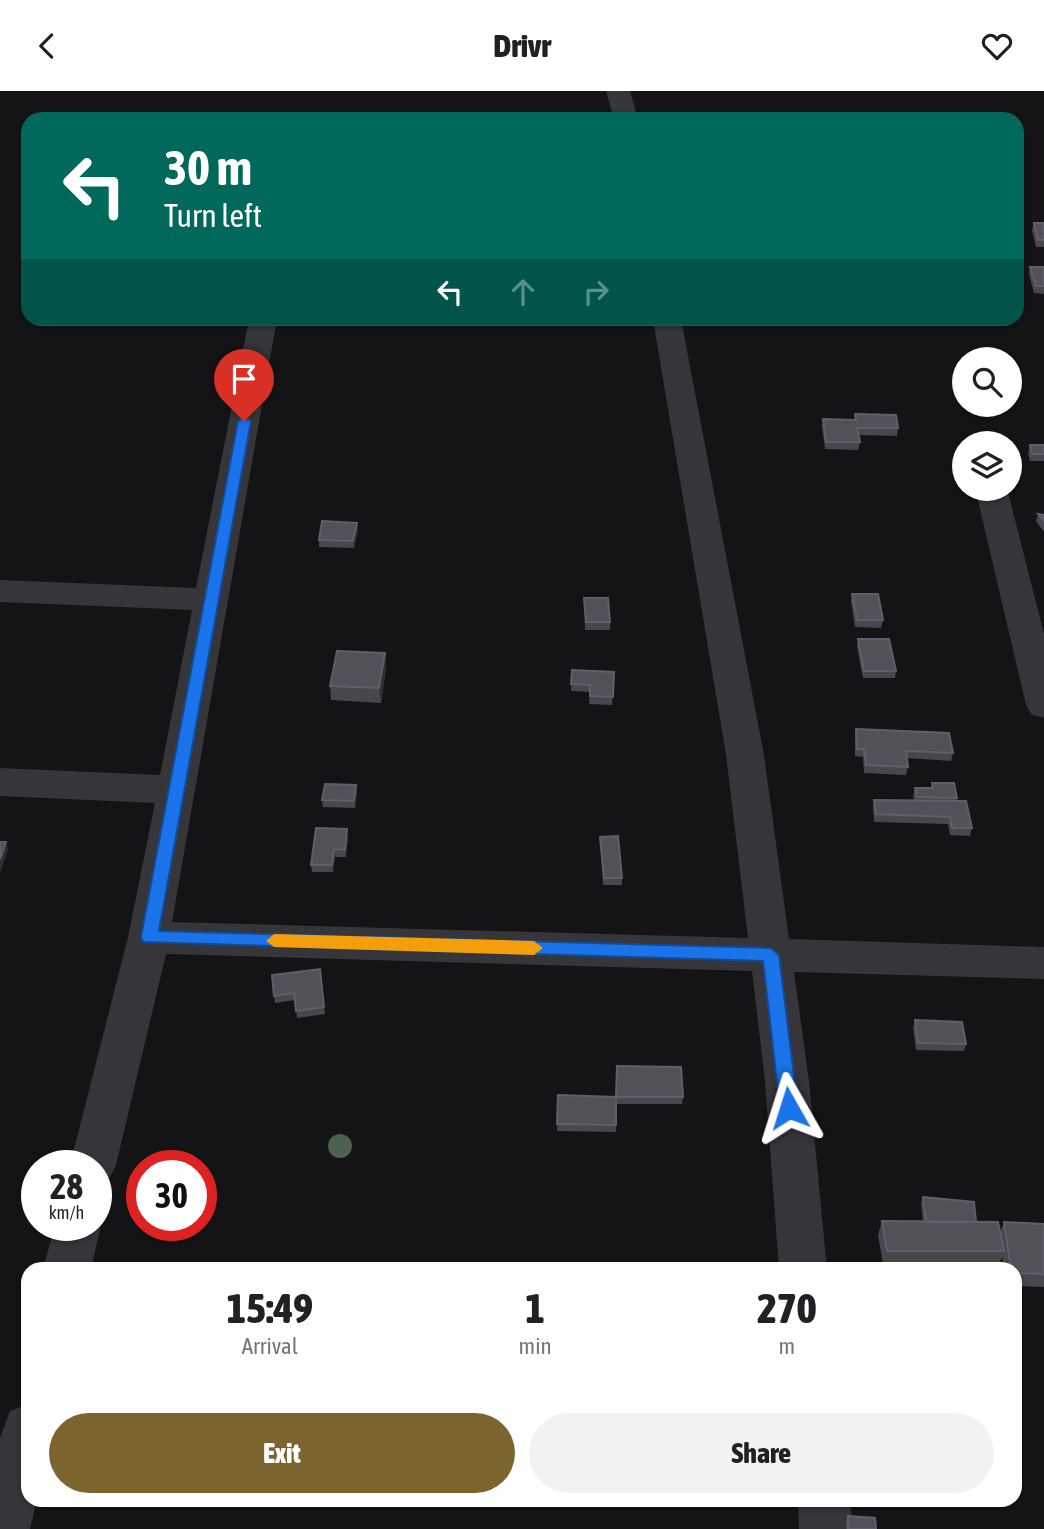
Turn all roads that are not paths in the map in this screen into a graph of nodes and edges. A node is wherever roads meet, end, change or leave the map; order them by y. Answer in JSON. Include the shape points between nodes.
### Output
{"nodes":[{"id":1,"x":618,"y":91,"type":"edge"},
{"id":2,"x":624,"y":112,"type":"edge"},
{"id":3,"x":262,"y":326,"type":"edge"},
{"id":4,"x":668,"y":326,"type":"edge"},
{"id":5,"x":994,"y":501,"type":"edge"},
{"id":6,"x":0,"y":591,"type":"edge"},
{"id":7,"x":212,"y":600,"type":"junction"},
{"id":8,"x":1044,"y":705,"type":"edge"},
{"id":9,"x":0,"y":782,"type":"edge"},
{"id":10,"x":177,"y":790,"type":"junction"},
{"id":11,"x":149,"y":937,"type":"junction"},
{"id":12,"x":771,"y":955,"type":"junction"},
{"id":13,"x":1044,"y":963,"type":"edge"},
{"id":14,"x":97,"y":1150,"type":"edge"},
{"id":15,"x":74,"y":1241,"type":"edge"},
{"id":16,"x":70,"y":1262,"type":"edge"},
{"id":17,"x":802,"y":1262,"type":"edge"},
{"id":18,"x":21,"y":1457,"type":"edge"},
{"id":19,"x":824,"y":1507,"type":"edge"},
{"id":20,"x":3,"y":1529,"type":"edge"},
{"id":21,"x":826,"y":1529,"type":"edge"}],
"edges":[{"from":1,"to":2,"type":"street"},
{"from":3,"to":7,"type":"street"},
{"from":4,"to":12,"type":"street","via":[[745,755]]},
{"from":5,"to":8,"type":"street"},
{"from":6,"to":7,"type":"street"},
{"from":7,"to":10,"type":"street"},
{"from":9,"to":10,"type":"street"},
{"from":10,"to":11,"type":"street"},
{"from":11,"to":12,"type":"street"},
{"from":11,"to":14,"type":"street"},
{"from":12,"to":13,"type":"street"},
{"from":12,"to":17,"type":"street"},
{"from":15,"to":16,"type":"street"},
{"from":18,"to":20,"type":"street"},
{"from":19,"to":21,"type":"street"}]}
